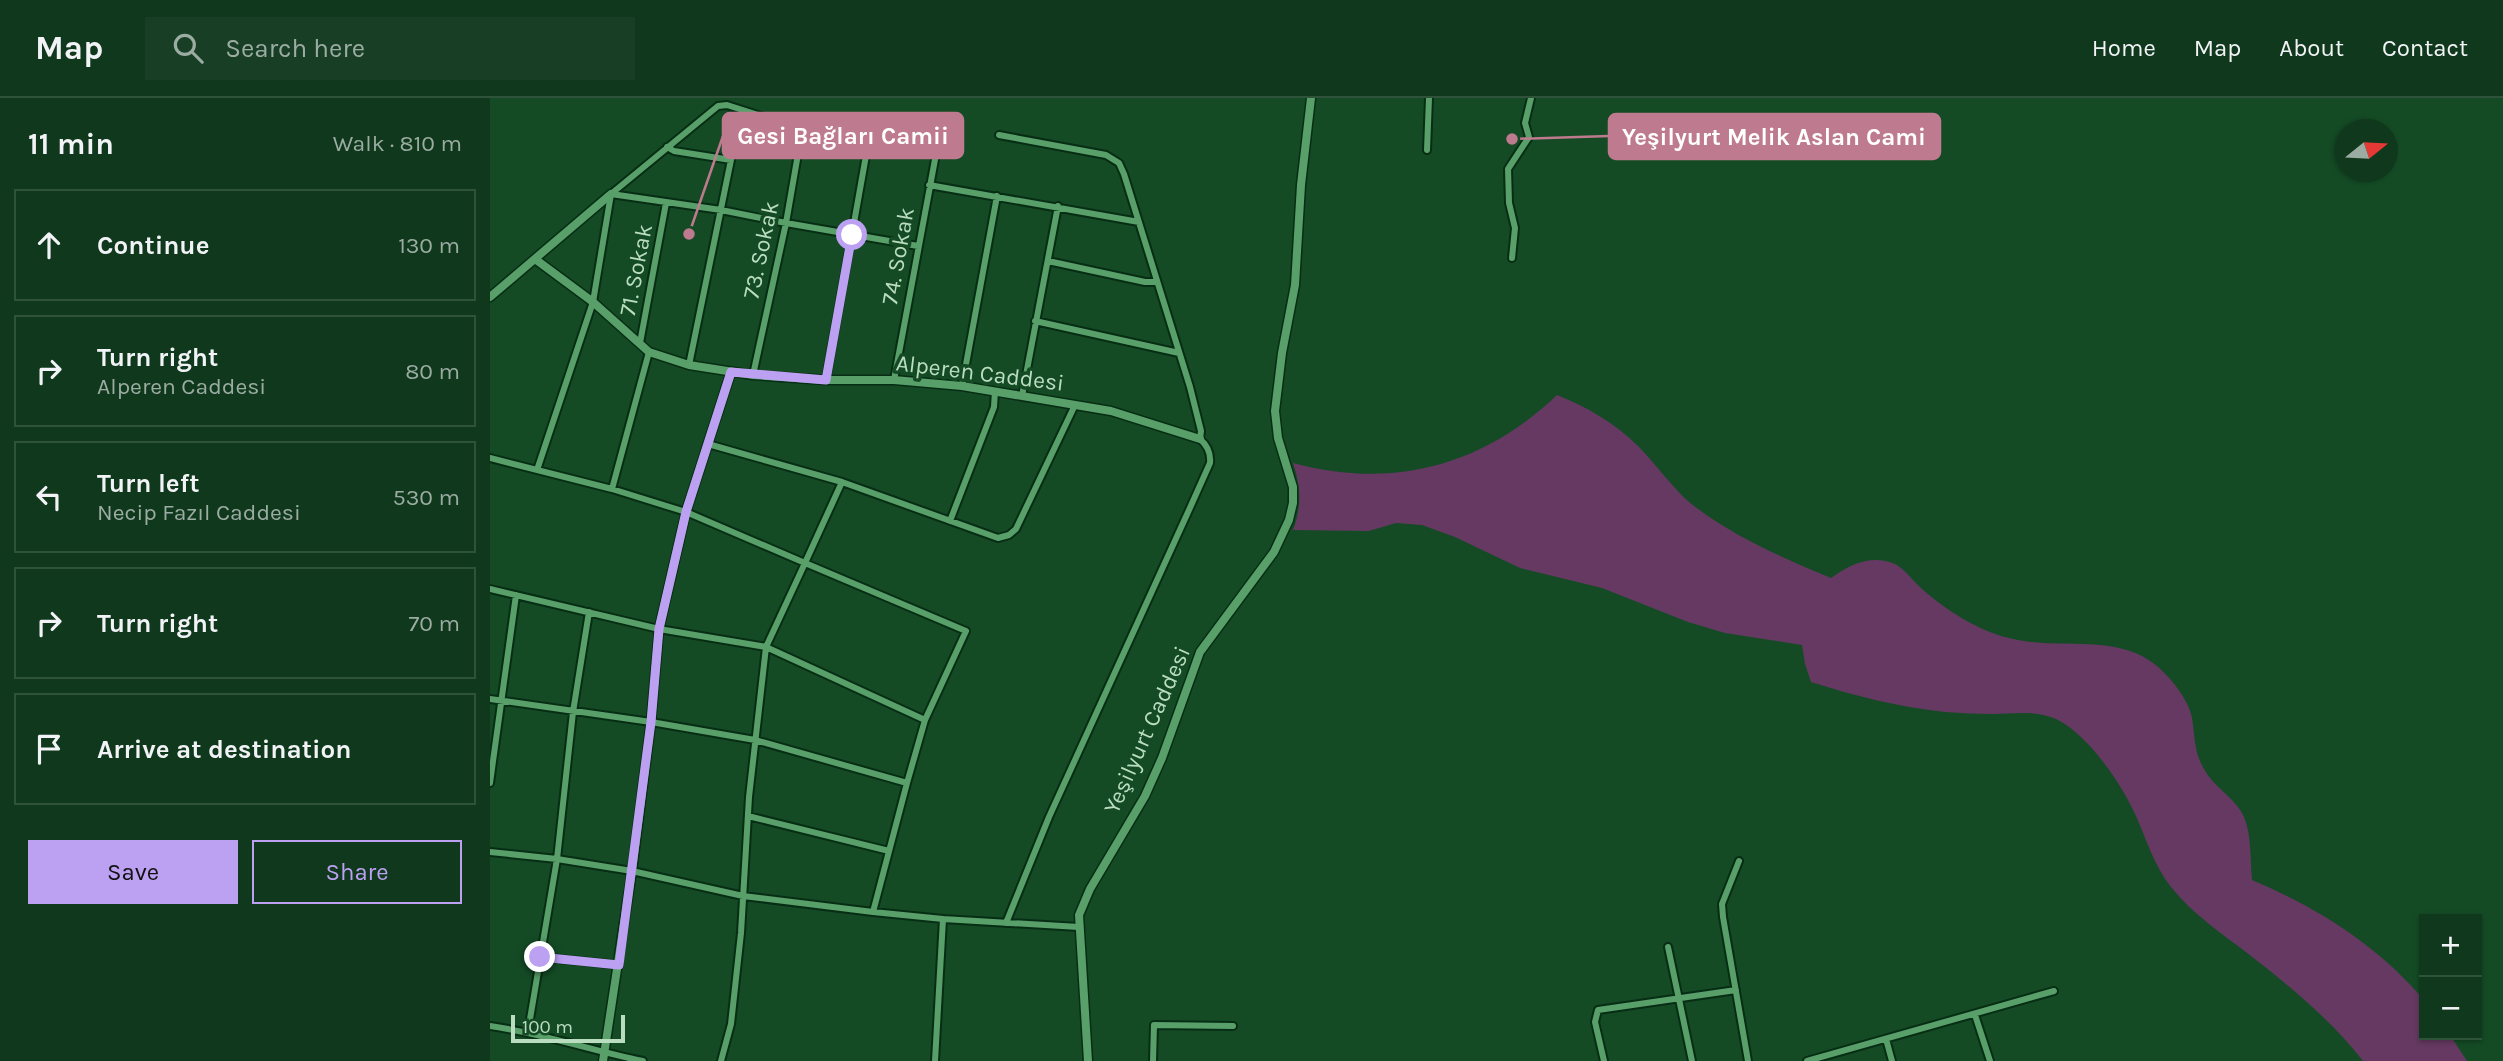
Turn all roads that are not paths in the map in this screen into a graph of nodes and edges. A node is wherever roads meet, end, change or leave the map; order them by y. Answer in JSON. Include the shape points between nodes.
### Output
{"nodes":[{"id":1,"x":1311,"y":98,"type":"edge"},
{"id":2,"x":1429,"y":98,"type":"edge"},
{"id":3,"x":1531,"y":98,"type":"edge"},
{"id":4,"x":741,"y":111,"type":"junction"},
{"id":5,"x":802,"y":131,"type":"junction"},
{"id":6,"x":999,"y":135,"type":"dead end"},
{"id":7,"x":939,"y":138,"type":"dead end"},
{"id":8,"x":667,"y":148,"type":"junction"},
{"id":9,"x":1427,"y":150,"type":"dead end"},
{"id":10,"x":731,"y":160,"type":"junction"},
{"id":11,"x":929,"y":185,"type":"junction"},
{"id":12,"x":611,"y":194,"type":"junction"},
{"id":13,"x":997,"y":196,"type":"junction"},
{"id":14,"x":666,"y":203,"type":"junction"},
{"id":15,"x":1058,"y":206,"type":"junction"},
{"id":16,"x":722,"y":210,"type":"junction"},
{"id":17,"x":1139,"y":222,"type":"junction"},
{"id":18,"x":786,"y":223,"type":"junction"},
{"id":19,"x":852,"y":235,"type":"junction"},
{"id":20,"x":918,"y":246,"type":"junction"},
{"id":21,"x":535,"y":258,"type":"junction"},
{"id":22,"x":1512,"y":258,"type":"dead end"},
{"id":23,"x":1048,"y":261,"type":"junction"},
{"id":24,"x":1157,"y":282,"type":"junction"},
{"id":25,"x":490,"y":297,"type":"edge"},
{"id":26,"x":593,"y":302,"type":"junction"},
{"id":27,"x":1035,"y":321,"type":"junction"},
{"id":28,"x":640,"y":343,"type":"junction"},
{"id":29,"x":649,"y":352,"type":"junction"},
{"id":30,"x":1179,"y":353,"type":"junction"},
{"id":31,"x":690,"y":365,"type":"junction"},
{"id":32,"x":731,"y":372,"type":"junction"},
{"id":33,"x":753,"y":375,"type":"junction"},
{"id":34,"x":826,"y":380,"type":"junction"},
{"id":35,"x":894,"y":380,"type":"junction"},
{"id":36,"x":962,"y":386,"type":"junction"},
{"id":37,"x":995,"y":391,"type":"junction"},
{"id":38,"x":1022,"y":396,"type":"junction"},
{"id":39,"x":1075,"y":405,"type":"junction"},
{"id":40,"x":1200,"y":439,"type":"junction"},
{"id":41,"x":708,"y":444,"type":"junction"},
{"id":42,"x":490,"y":458,"type":"edge"},
{"id":43,"x":537,"y":470,"type":"junction"},
{"id":44,"x":842,"y":482,"type":"junction"},
{"id":45,"x":612,"y":489,"type":"junction"},
{"id":46,"x":686,"y":512,"type":"junction"},
{"id":47,"x":950,"y":520,"type":"junction"},
{"id":48,"x":805,"y":563,"type":"junction"},
{"id":49,"x":490,"y":589,"type":"edge"},
{"id":50,"x":516,"y":595,"type":"junction"},
{"id":51,"x":589,"y":612,"type":"junction"},
{"id":52,"x":659,"y":629,"type":"junction"},
{"id":53,"x":766,"y":647,"type":"junction"},
{"id":54,"x":490,"y":699,"type":"edge"},
{"id":55,"x":500,"y":700,"type":"junction"},
{"id":56,"x":573,"y":712,"type":"junction"},
{"id":57,"x":925,"y":720,"type":"junction"},
{"id":58,"x":651,"y":722,"type":"junction"},
{"id":59,"x":755,"y":740,"type":"junction"},
{"id":60,"x":490,"y":783,"type":"edge"},
{"id":61,"x":907,"y":783,"type":"junction"},
{"id":62,"x":748,"y":816,"type":"junction"},
{"id":63,"x":889,"y":851,"type":"junction"},
{"id":64,"x":490,"y":852,"type":"edge"},
{"id":65,"x":557,"y":859,"type":"junction"},
{"id":66,"x":1739,"y":861,"type":"dead end"},
{"id":67,"x":632,"y":871,"type":"junction"},
{"id":68,"x":743,"y":896,"type":"junction"},
{"id":69,"x":873,"y":912,"type":"junction"},
{"id":70,"x":943,"y":919,"type":"junction"},
{"id":71,"x":1006,"y":923,"type":"junction"},
{"id":72,"x":1079,"y":927,"type":"junction"},
{"id":73,"x":1668,"y":947,"type":"dead end"},
{"id":74,"x":540,"y":957,"type":"junction"},
{"id":75,"x":619,"y":965,"type":"junction"},
{"id":76,"x":1735,"y":990,"type":"junction"},
{"id":77,"x":2054,"y":991,"type":"dead end"},
{"id":78,"x":1678,"y":998,"type":"junction"},
{"id":79,"x":1975,"y":1015,"type":"junction"},
{"id":80,"x":490,"y":1026,"type":"edge"},
{"id":81,"x":1233,"y":1026,"type":"dead end"},
{"id":82,"x":528,"y":1031,"type":"junction"},
{"id":83,"x":1886,"y":1040,"type":"junction"},
{"id":84,"x":603,"y":1057,"type":"edge"},
{"id":85,"x":643,"y":1061,"type":"edge"},
{"id":86,"x":721,"y":1061,"type":"edge"},
{"id":87,"x":935,"y":1061,"type":"edge"},
{"id":88,"x":1088,"y":1061,"type":"edge"},
{"id":89,"x":1153,"y":1061,"type":"edge"},
{"id":90,"x":1604,"y":1061,"type":"edge"},
{"id":91,"x":1692,"y":1061,"type":"edge"},
{"id":92,"x":1748,"y":1061,"type":"edge"},
{"id":93,"x":1807,"y":1061,"type":"edge"},
{"id":94,"x":1892,"y":1061,"type":"edge"},
{"id":95,"x":1990,"y":1061,"type":"edge"}],
"edges":[{"from":1,"to":72,"type":"street","name":"Yeşilyurt Caddesi","via":[[1295,285],[1275,411],[1293,487],[1289,520],[1274,552],[1200,652],[1149,787],[1090,889]]},
{"from":2,"to":9,"type":"street"},
{"from":3,"to":22,"type":"street","via":[[1525,123],[1530,137],[1508,169],[1515,228]]},
{"from":4,"to":5,"type":"street"},
{"from":4,"to":8,"type":"street","via":[[715,107]]},
{"from":4,"to":10,"type":"street"},
{"from":5,"to":18,"type":"street","name":"73. Sokak"},
{"from":5,"to":19,"type":"street","via":[[867,150]]},
{"from":6,"to":17,"type":"street","via":[[1111,157],[1122,168]]},
{"from":7,"to":11,"type":"street","name":"74. Sokak"},
{"from":8,"to":10,"type":"street"},
{"from":8,"to":12,"type":"street"},
{"from":10,"to":16,"type":"street"},
{"from":11,"to":13,"type":"street"},
{"from":11,"to":20,"type":"street","name":"74. Sokak"},
{"from":12,"to":14,"type":"street"},
{"from":12,"to":21,"type":"street"},
{"from":12,"to":26,"type":"street"},
{"from":13,"to":15,"type":"street"},
{"from":13,"to":36,"type":"street"},
{"from":14,"to":16,"type":"street"},
{"from":14,"to":28,"type":"street","name":"71. Sokak"},
{"from":15,"to":17,"type":"street"},
{"from":15,"to":23,"type":"street"},
{"from":16,"to":18,"type":"street"},
{"from":16,"to":31,"type":"street"},
{"from":17,"to":24,"type":"street"},
{"from":18,"to":19,"type":"street"},
{"from":18,"to":33,"type":"street","name":"73. Sokak"},
{"from":19,"to":20,"type":"street"},
{"from":19,"to":34,"type":"street"},
{"from":20,"to":35,"type":"street","name":"74. Sokak"},
{"from":21,"to":25,"type":"street"},
{"from":21,"to":26,"type":"street","name":"Alperen Caddesi"},
{"from":23,"to":24,"type":"street"},
{"from":23,"to":27,"type":"street"},
{"from":24,"to":30,"type":"street"},
{"from":26,"to":28,"type":"street","name":"Alperen Caddesi"},
{"from":26,"to":43,"type":"street"},
{"from":27,"to":30,"type":"street"},
{"from":27,"to":38,"type":"street"},
{"from":28,"to":29,"type":"street","name":"Alperen Caddesi"},
{"from":29,"to":31,"type":"street","name":"Alperen Caddesi"},
{"from":29,"to":45,"type":"street"},
{"from":30,"to":40,"type":"street"},
{"from":31,"to":32,"type":"street","name":"Alperen Caddesi"},
{"from":32,"to":33,"type":"street","name":"Alperen Caddesi"},
{"from":32,"to":41,"type":"street"},
{"from":33,"to":34,"type":"street","name":"Alperen Caddesi"},
{"from":34,"to":35,"type":"street","name":"Alperen Caddesi"},
{"from":35,"to":36,"type":"street","name":"Alperen Caddesi"},
{"from":36,"to":37,"type":"street","name":"Alperen Caddesi"},
{"from":37,"to":38,"type":"street","name":"Alperen Caddesi"},
{"from":37,"to":47,"type":"street","via":[[994,407]]},
{"from":38,"to":39,"type":"street","name":"Alperen Caddesi"},
{"from":39,"to":40,"type":"street","name":"Alperen Caddesi","via":[[1111,411]]},
{"from":39,"to":47,"type":"street","via":[[1013,532],[998,538]]},
{"from":40,"to":71,"type":"street","via":[[1209,450],[1210,463],[1049,817]]},
{"from":41,"to":44,"type":"street"},
{"from":41,"to":46,"type":"street"},
{"from":42,"to":43,"type":"street"},
{"from":43,"to":45,"type":"street"},
{"from":44,"to":47,"type":"street"},
{"from":44,"to":48,"type":"street"},
{"from":45,"to":46,"type":"street"},
{"from":46,"to":48,"type":"street"},
{"from":46,"to":52,"type":"street"},
{"from":48,"to":53,"type":"street"},
{"from":48,"to":57,"type":"street","via":[[966,631]]},
{"from":49,"to":50,"type":"street"},
{"from":50,"to":51,"type":"street"},
{"from":50,"to":55,"type":"street"},
{"from":51,"to":52,"type":"street"},
{"from":51,"to":56,"type":"street"},
{"from":52,"to":53,"type":"street"},
{"from":52,"to":58,"type":"street"},
{"from":53,"to":57,"type":"street"},
{"from":53,"to":59,"type":"street"},
{"from":54,"to":55,"type":"street"},
{"from":55,"to":56,"type":"street"},
{"from":55,"to":60,"type":"street"},
{"from":56,"to":58,"type":"street"},
{"from":56,"to":65,"type":"street"},
{"from":57,"to":61,"type":"street"},
{"from":58,"to":59,"type":"street"},
{"from":58,"to":67,"type":"street"},
{"from":59,"to":61,"type":"street"},
{"from":59,"to":62,"type":"street"},
{"from":61,"to":63,"type":"street"},
{"from":62,"to":63,"type":"street"},
{"from":62,"to":68,"type":"street"},
{"from":63,"to":69,"type":"street"},
{"from":64,"to":65,"type":"street"},
{"from":65,"to":67,"type":"street"},
{"from":65,"to":74,"type":"street"},
{"from":66,"to":76,"type":"street","via":[[1723,904]]},
{"from":67,"to":68,"type":"street"},
{"from":67,"to":75,"type":"street"},
{"from":68,"to":69,"type":"street"},
{"from":68,"to":86,"type":"street","via":[[731,1024]]},
{"from":69,"to":70,"type":"street"},
{"from":70,"to":71,"type":"street"},
{"from":70,"to":87,"type":"street"},
{"from":71,"to":72,"type":"street"},
{"from":72,"to":88,"type":"street","name":"Yeşilyurt Caddesi"},
{"from":73,"to":78,"type":"street"},
{"from":74,"to":75,"type":"street"},
{"from":74,"to":82,"type":"street"},
{"from":75,"to":84,"type":"street"},
{"from":76,"to":78,"type":"street"},
{"from":76,"to":92,"type":"street"},
{"from":77,"to":79,"type":"street"},
{"from":78,"to":90,"type":"street","via":[[1598,1010],[1595,1022]]},
{"from":78,"to":91,"type":"street"},
{"from":79,"to":83,"type":"street"},
{"from":79,"to":95,"type":"street"},
{"from":80,"to":82,"type":"street"},
{"from":81,"to":89,"type":"street","via":[[1154,1025]]},
{"from":82,"to":84,"type":"street"},
{"from":83,"to":93,"type":"street"},
{"from":83,"to":94,"type":"street"},
{"from":84,"to":85,"type":"street"}]}
